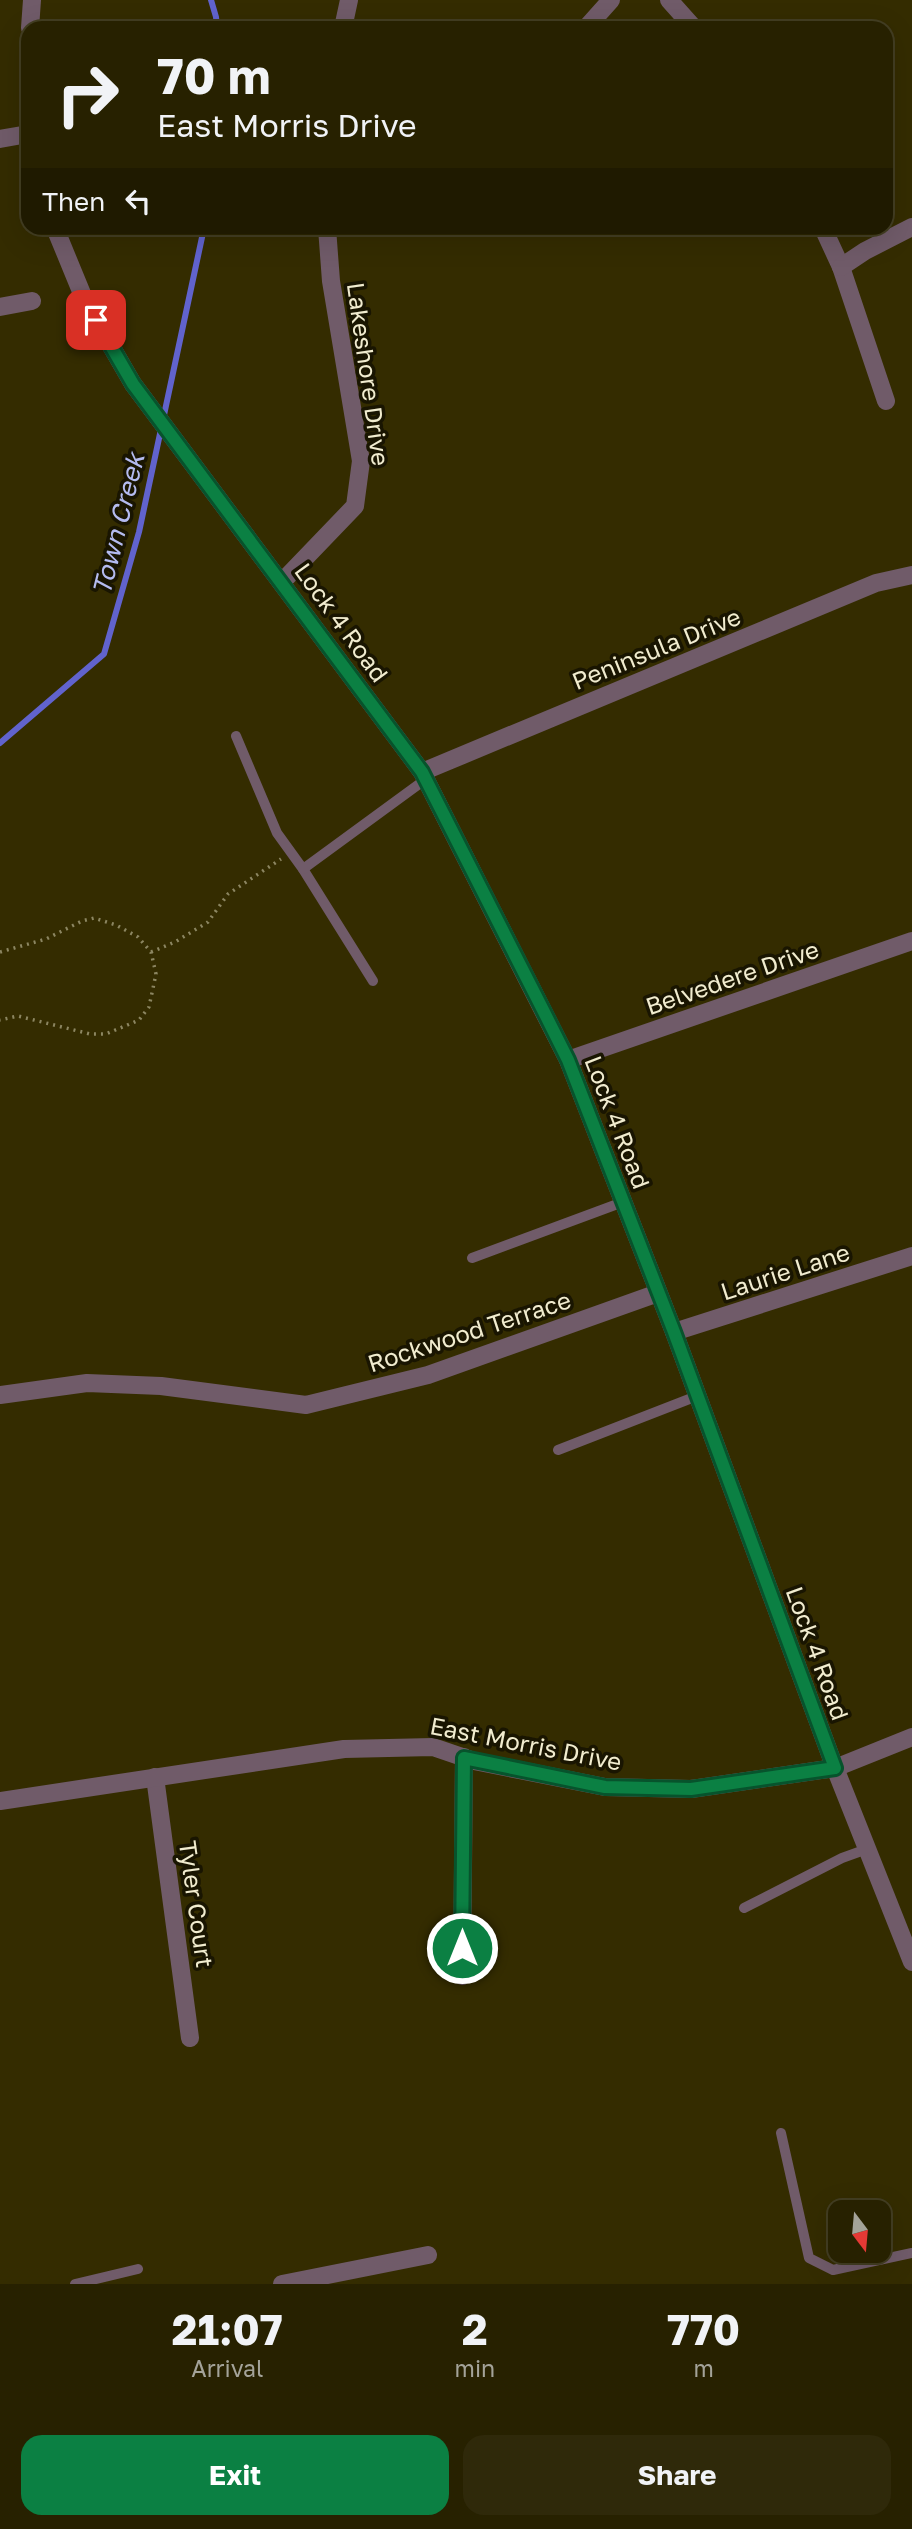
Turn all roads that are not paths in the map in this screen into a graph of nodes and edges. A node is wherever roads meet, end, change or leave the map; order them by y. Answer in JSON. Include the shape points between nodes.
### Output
{"nodes":[{"id":1,"x":32,"y":0,"type":"edge"},
{"id":2,"x":349,"y":0,"type":"edge"},
{"id":3,"x":611,"y":0,"type":"edge"},
{"id":4,"x":617,"y":0,"type":"edge"},
{"id":5,"x":669,"y":0,"type":"edge"},
{"id":6,"x":30,"y":21,"type":"edge"},
{"id":7,"x":344,"y":21,"type":"edge"},
{"id":8,"x":592,"y":21,"type":"edge"},
{"id":9,"x":601,"y":21,"type":"edge"},
{"id":10,"x":688,"y":21,"type":"edge"},
{"id":11,"x":21,"y":135,"type":"edge"},
{"id":12,"x":0,"y":139,"type":"edge"},
{"id":13,"x":912,"y":227,"type":"edge"},
{"id":14,"x":57,"y":235,"type":"edge"},
{"id":15,"x":328,"y":235,"type":"edge"},
{"id":16,"x":826,"y":235,"type":"edge"},
{"id":17,"x":841,"y":267,"type":"junction"},
{"id":18,"x":32,"y":301,"type":"dead end"},
{"id":19,"x":0,"y":307,"type":"edge"},
{"id":20,"x":886,"y":401,"type":"dead end"},
{"id":21,"x":912,"y":575,"type":"edge"},
{"id":22,"x":282,"y":582,"type":"junction"},
{"id":23,"x":236,"y":736,"type":"dead end"},
{"id":24,"x":424,"y":776,"type":"junction"},
{"id":25,"x":303,"y":869,"type":"junction"},
{"id":26,"x":912,"y":941,"type":"edge"},
{"id":27,"x":373,"y":981,"type":"dead end"},
{"id":28,"x":568,"y":1060,"type":"junction"},
{"id":29,"x":623,"y":1202,"type":"junction"},
{"id":30,"x":912,"y":1256,"type":"edge"},
{"id":31,"x":472,"y":1258,"type":"dead end"},
{"id":32,"x":658,"y":1293,"type":"junction"},
{"id":33,"x":674,"y":1332,"type":"junction"},
{"id":34,"x":0,"y":1395,"type":"edge"},
{"id":35,"x":697,"y":1395,"type":"junction"},
{"id":36,"x":558,"y":1450,"type":"dead end"},
{"id":37,"x":912,"y":1737,"type":"edge"},
{"id":38,"x":464,"y":1758,"type":"junction"},
{"id":39,"x":835,"y":1768,"type":"junction"},
{"id":40,"x":155,"y":1777,"type":"junction"},
{"id":41,"x":0,"y":1801,"type":"edge"},
{"id":42,"x":867,"y":1849,"type":"junction"},
{"id":43,"x":744,"y":1908,"type":"dead end"},
{"id":44,"x":912,"y":1962,"type":"edge"},
{"id":45,"x":462,"y":1976,"type":"dead end"},
{"id":46,"x":190,"y":2038,"type":"dead end"},
{"id":47,"x":781,"y":2133,"type":"dead end"},
{"id":48,"x":912,"y":2253,"type":"edge"},
{"id":49,"x":428,"y":2255,"type":"dead end"},
{"id":50,"x":138,"y":2269,"type":"dead end"},
{"id":51,"x":75,"y":2284,"type":"edge"},
{"id":52,"x":282,"y":2284,"type":"edge"}],
"edges":[{"from":1,"to":6,"type":"street"},
{"from":2,"to":7,"type":"street"},
{"from":3,"to":8,"type":"street"},
{"from":4,"to":9,"type":"street"},
{"from":5,"to":10,"type":"street"},
{"from":11,"to":12,"type":"street"},
{"from":13,"to":17,"type":"street"},
{"from":14,"to":22,"type":"street","name":"Lock 4 Road","via":[[85,301],[133,384]]},
{"from":15,"to":22,"type":"street","name":"Lakeshore Drive","via":[[361,461],[355,506]]},
{"from":16,"to":17,"type":"street"},
{"from":17,"to":20,"type":"street"},
{"from":18,"to":19,"type":"street"},
{"from":21,"to":24,"type":"street","name":"Peninsula Drive","via":[[876,583]]},
{"from":22,"to":24,"type":"street","name":"Lock 4 Road"},
{"from":23,"to":25,"type":"lane","via":[[276,834]]},
{"from":24,"to":25,"type":"lane"},
{"from":24,"to":28,"type":"street","name":"Lock 4 Road"},
{"from":25,"to":27,"type":"lane"},
{"from":26,"to":28,"type":"street","name":"Belvedere Drive"},
{"from":28,"to":29,"type":"street","name":"Lock 4 Road"},
{"from":29,"to":31,"type":"lane"},
{"from":29,"to":32,"type":"street","name":"Lock 4 Road"},
{"from":30,"to":33,"type":"street","name":"Laurie Lane"},
{"from":32,"to":33,"type":"street","name":"Lock 4 Road"},
{"from":32,"to":34,"type":"street","name":"Rockwood Terrace","via":[[428,1375],[306,1405],[161,1386],[87,1383]]},
{"from":33,"to":35,"type":"street","name":"Lock 4 Road"},
{"from":35,"to":36,"type":"lane"},
{"from":35,"to":39,"type":"street","name":"Lock 4 Road"},
{"from":37,"to":39,"type":"street","name":"East Morris Drive"},
{"from":38,"to":39,"type":"street","name":"East Morris Drive","via":[[592,1784],[691,1789]]},
{"from":38,"to":40,"type":"street","name":"East Morris Drive","via":[[433,1747],[344,1749]]},
{"from":38,"to":45,"type":"street"},
{"from":39,"to":42,"type":"street","name":"Lock 4 Road"},
{"from":40,"to":41,"type":"street","name":"East Morris Drive"},
{"from":40,"to":46,"type":"street","name":"Tyler Court"},
{"from":42,"to":43,"type":"lane"},
{"from":42,"to":44,"type":"street","name":"Lock 4 Road"},
{"from":47,"to":48,"type":"lane","via":[[809,2258],[833,2270]]},
{"from":49,"to":52,"type":"street"},
{"from":50,"to":51,"type":"lane"}]}
